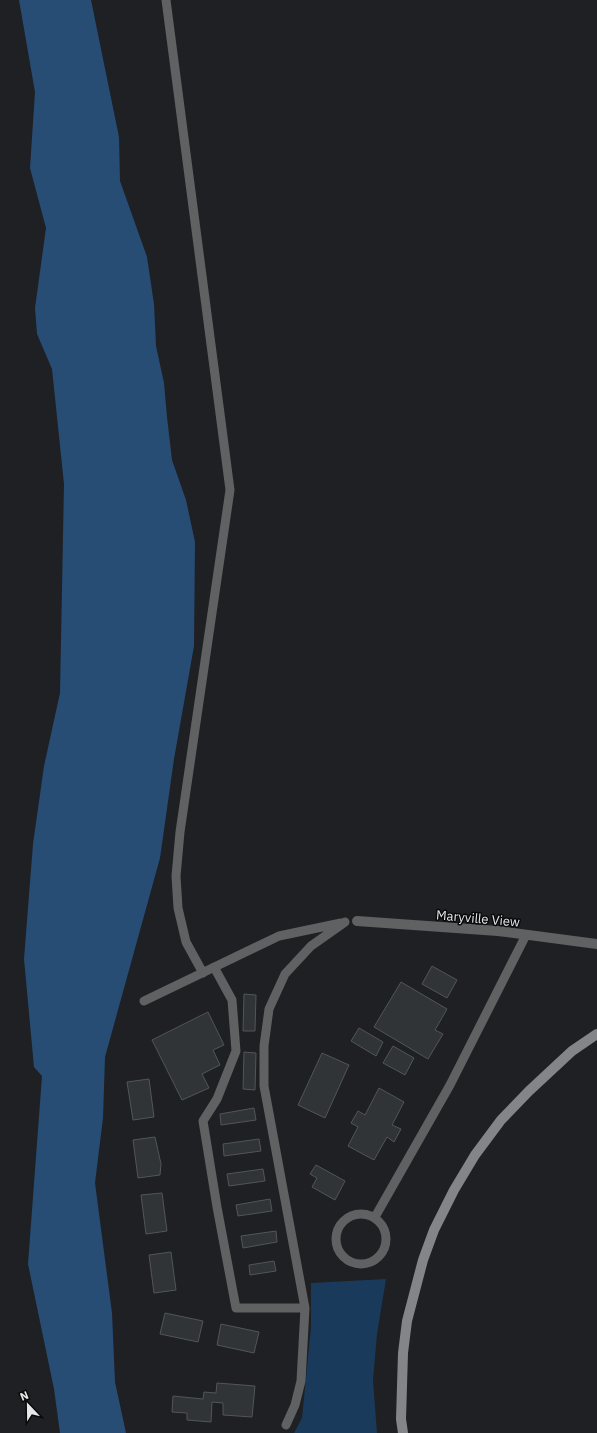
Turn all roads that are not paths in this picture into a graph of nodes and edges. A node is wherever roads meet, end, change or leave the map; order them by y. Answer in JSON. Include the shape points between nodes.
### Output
{"nodes":[{"id":1,"x":166,"y":0,"type":"edge"},
{"id":2,"x":357,"y":921,"type":"joint"},
{"id":3,"x":345,"y":922,"type":"junction"},
{"id":4,"x":526,"y":935,"type":"junction"},
{"id":5,"x":597,"y":944,"type":"edge"},
{"id":6,"x":214,"y":967,"type":"junction"},
{"id":7,"x":203,"y":973,"type":"junction"},
{"id":8,"x":144,"y":1000,"type":"dead end"},
{"id":9,"x":597,"y":1034,"type":"edge"},
{"id":10,"x":375,"y":1217,"type":"junction"},
{"id":11,"x":305,"y":1308,"type":"junction"},
{"id":12,"x":286,"y":1425,"type":"dead end"},
{"id":13,"x":403,"y":1433,"type":"edge"}],
"edges":[{"from":1,"to":7,"type":"lane","via":[[230,490],[180,832],[176,876],[178,908],[186,942]]},
{"from":2,"to":3,"type":"lane"},
{"from":2,"to":4,"type":"street","name":"Maryville View"},
{"from":3,"to":6,"type":"lane","via":[[279,936]]},
{"from":3,"to":11,"type":"lane","via":[[311,946],[285,974],[269,1009],[264,1046],[264,1086]]},
{"from":4,"to":5,"type":"street","name":"Maryville View"},
{"from":4,"to":10,"type":"lane","via":[[450,1085]]},
{"from":6,"to":7,"type":"lane"},
{"from":6,"to":11,"type":"lane","via":[[232,1000],[236,1051],[217,1098],[203,1121],[236,1308]]},
{"from":7,"to":8,"type":"lane"},
{"from":9,"to":13,"type":"main road","via":[[572,1051],[502,1120],[475,1155],[434,1230],[423,1260],[407,1321],[403,1353]]},
{"from":10,"to":10,"type":"lane","via":[[353,1214],[339,1225],[335,1242],[341,1256],[358,1264],[367,1264],[379,1257],[384,1249],[386,1235],[384,1226]]},
{"from":11,"to":12,"type":"lane","via":[[300,1381],[295,1405]]}]}
